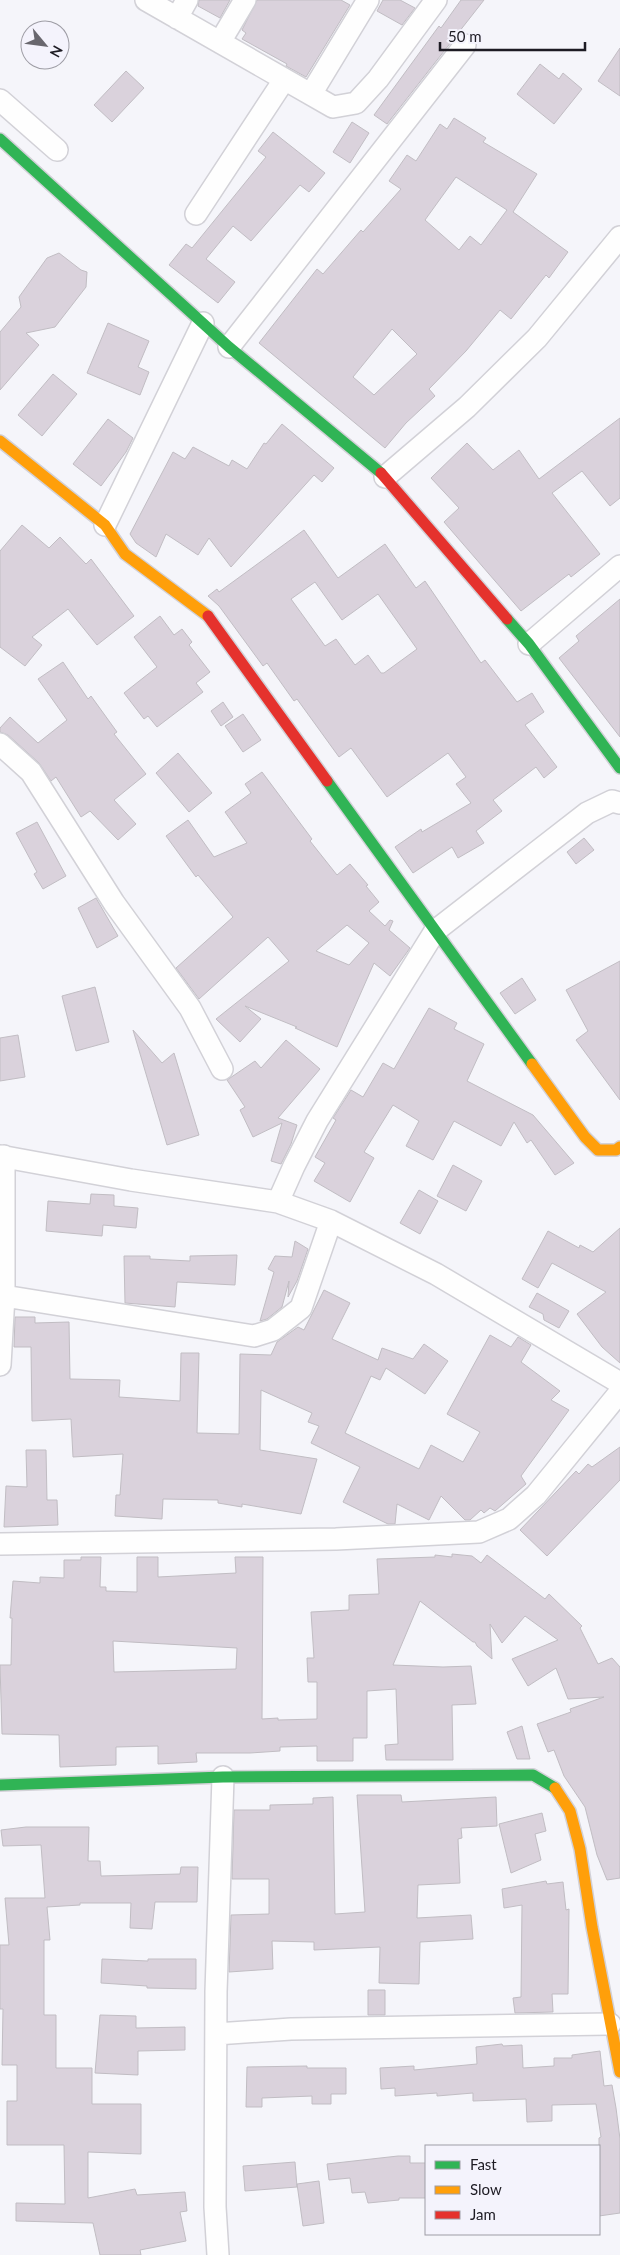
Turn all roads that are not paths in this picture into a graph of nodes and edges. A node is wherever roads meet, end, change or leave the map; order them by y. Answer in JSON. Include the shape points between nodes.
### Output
{"nodes":[{"id":1,"x":146,"y":0,"type":"edge"},
{"id":2,"x":246,"y":0,"type":"edge"},
{"id":3,"x":368,"y":0,"type":"edge"},
{"id":4,"x":436,"y":0,"type":"edge"},
{"id":5,"x":182,"y":9,"type":"edge"},
{"id":6,"x":220,"y":42,"type":"junction"},
{"id":7,"x":465,"y":45,"type":"dead end"},
{"id":8,"x":284,"y":80,"type":"junction"},
{"id":9,"x":311,"y":94,"type":"junction"},
{"id":10,"x":0,"y":100,"type":"edge"},
{"id":11,"x":0,"y":139,"type":"edge"},
{"id":12,"x":57,"y":150,"type":"dead end"},
{"id":13,"x":196,"y":214,"type":"dead end"},
{"id":14,"x":620,"y":237,"type":"edge"},
{"id":15,"x":203,"y":323,"type":"junction"},
{"id":16,"x":229,"y":347,"type":"junction"},
{"id":17,"x":0,"y":441,"type":"edge"},
{"id":18,"x":385,"y":477,"type":"junction"},
{"id":19,"x":105,"y":525,"type":"junction"},
{"id":20,"x":620,"y":566,"type":"edge"},
{"id":21,"x":528,"y":644,"type":"junction"},
{"id":22,"x":0,"y":744,"type":"edge"},
{"id":23,"x":620,"y":768,"type":"edge"},
{"id":24,"x":620,"y":803,"type":"edge"},
{"id":25,"x":435,"y":931,"type":"junction"},
{"id":26,"x":222,"y":1069,"type":"dead end"},
{"id":27,"x":620,"y":1147,"type":"edge"},
{"id":28,"x":2,"y":1156,"type":"edge"},
{"id":29,"x":278,"y":1202,"type":"junction"},
{"id":30,"x":331,"y":1221,"type":"junction"},
{"id":31,"x":4,"y":1296,"type":"junction"},
{"id":32,"x":0,"y":1365,"type":"edge"},
{"id":33,"x":620,"y":1383,"type":"edge"},
{"id":34,"x":620,"y":1392,"type":"edge"},
{"id":35,"x":0,"y":1544,"type":"edge"},
{"id":36,"x":223,"y":1776,"type":"junction"},
{"id":37,"x":0,"y":1785,"type":"edge"},
{"id":38,"x":610,"y":2024,"type":"junction"},
{"id":39,"x":216,"y":2034,"type":"junction"},
{"id":40,"x":620,"y":2072,"type":"edge"},
{"id":41,"x":218,"y":2255,"type":"edge"}],
"edges":[{"from":1,"to":5,"type":"street"},
{"from":2,"to":6,"type":"street"},
{"from":3,"to":9,"type":"street"},
{"from":4,"to":9,"type":"street","via":[[356,103],[334,106]]},
{"from":5,"to":6,"type":"street"},
{"from":6,"to":8,"type":"street"},
{"from":7,"to":16,"type":"street"},
{"from":8,"to":9,"type":"street"},
{"from":8,"to":13,"type":"street"},
{"from":10,"to":12,"type":"street"},
{"from":11,"to":15,"type":"street"},
{"from":14,"to":18,"type":"street","via":[[537,338],[467,407]]},
{"from":15,"to":16,"type":"street"},
{"from":15,"to":19,"type":"street"},
{"from":16,"to":18,"type":"street"},
{"from":17,"to":19,"type":"street"},
{"from":18,"to":21,"type":"street"},
{"from":19,"to":25,"type":"street","via":[[125,554],[207,615]]},
{"from":20,"to":21,"type":"street"},
{"from":21,"to":23,"type":"street"},
{"from":22,"to":26,"type":"street","via":[[30,772],[114,902],[190,1008]]},
{"from":24,"to":25,"type":"street","via":[[612,802],[587,814]]},
{"from":25,"to":27,"type":"street","via":[[585,1137],[598,1150]]},
{"from":25,"to":29,"type":"street","via":[[317,1121]]},
{"from":28,"to":29,"type":"street"},
{"from":28,"to":31,"type":"street"},
{"from":29,"to":30,"type":"street"},
{"from":30,"to":31,"type":"street","via":[[301,1308],[273,1330],[254,1336]]},
{"from":30,"to":33,"type":"street","via":[[436,1274]]},
{"from":31,"to":32,"type":"street"},
{"from":34,"to":35,"type":"street","via":[[536,1495],[509,1519],[479,1532],[336,1539]]},
{"from":36,"to":37,"type":"street"},
{"from":36,"to":38,"type":"street","via":[[533,1775],[554,1787],[570,1811],[580,1849]]},
{"from":36,"to":39,"type":"street"},
{"from":38,"to":39,"type":"street","via":[[290,2029]]},
{"from":38,"to":40,"type":"street"},
{"from":39,"to":41,"type":"street","via":[[215,2207]]}]}
